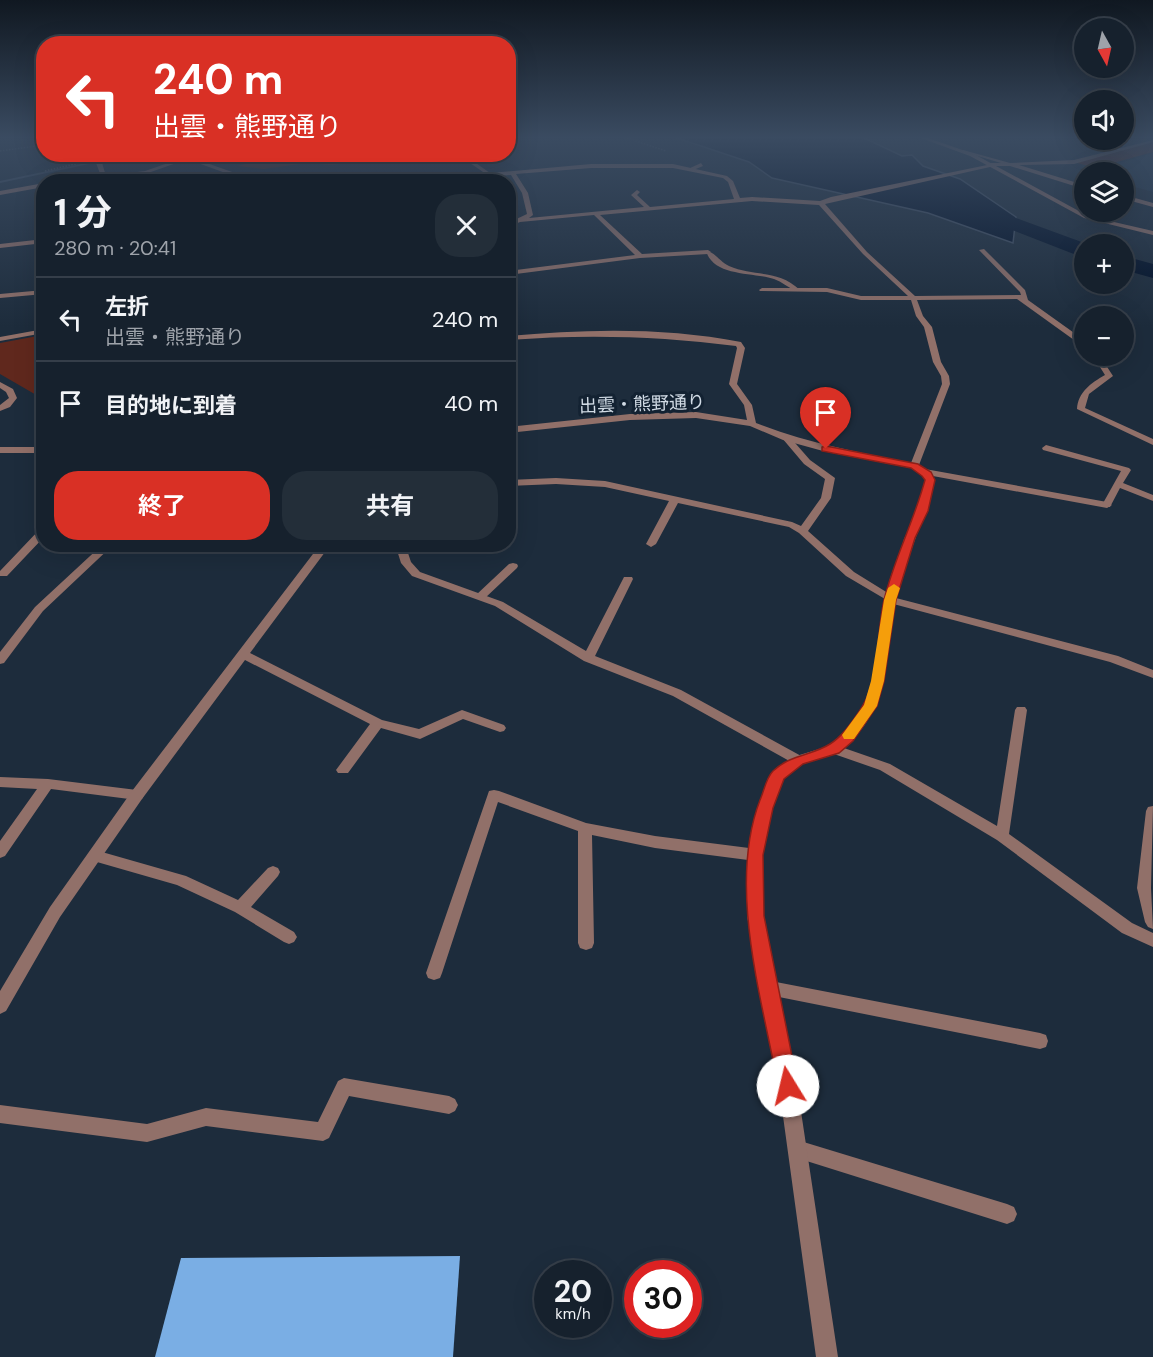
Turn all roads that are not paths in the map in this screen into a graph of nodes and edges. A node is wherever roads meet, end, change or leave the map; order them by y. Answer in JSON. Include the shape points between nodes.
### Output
{"nodes":[{"id":1,"x":529,"y":200,"type":"edge"},
{"id":2,"x":640,"y":200,"type":"edge"},
{"id":3,"x":747,"y":200,"type":"edge"},
{"id":4,"x":784,"y":200,"type":"edge"},
{"id":5,"x":830,"y":200,"type":"edge"},
{"id":6,"x":1055,"y":200,"type":"edge"},
{"id":7,"x":1136,"y":200,"type":"edge"},
{"id":8,"x":738,"y":201,"type":"joint"},
{"id":9,"x":821,"y":203,"type":"junction"},
{"id":10,"x":1153,"y":205,"type":"edge"},
{"id":11,"x":648,"y":208,"type":"junction"},
{"id":12,"x":595,"y":213,"type":"junction"},
{"id":13,"x":521,"y":220,"type":"junction"},
{"id":14,"x":516,"y":222,"type":"edge"},
{"id":15,"x":1153,"y":233,"type":"edge"},
{"id":16,"x":36,"y":242,"type":"edge"},
{"id":17,"x":0,"y":246,"type":"edge"},
{"id":18,"x":982,"y":250,"type":"dead end"},
{"id":19,"x":640,"y":256,"type":"junction"},
{"id":20,"x":516,"y":272,"type":"edge"},
{"id":21,"x":762,"y":290,"type":"dead end"},
{"id":22,"x":797,"y":290,"type":"junction"},
{"id":23,"x":36,"y":293,"type":"edge"},
{"id":24,"x":0,"y":296,"type":"edge"},
{"id":25,"x":913,"y":297,"type":"junction"},
{"id":26,"x":1025,"y":299,"type":"junction"},
{"id":27,"x":36,"y":332,"type":"edge"},
{"id":28,"x":1074,"y":336,"type":"edge"},
{"id":29,"x":516,"y":338,"type":"edge"},
{"id":30,"x":0,"y":339,"type":"edge"},
{"id":31,"x":1103,"y":366,"type":"edge"},
{"id":32,"x":0,"y":384,"type":"edge"},
{"id":33,"x":0,"y":408,"type":"edge"},
{"id":34,"x":752,"y":424,"type":"junction"},
{"id":35,"x":516,"y":429,"type":"edge"},
{"id":36,"x":786,"y":438,"type":"junction"},
{"id":37,"x":1153,"y":442,"type":"edge"},
{"id":38,"x":1046,"y":448,"type":"dead end"},
{"id":39,"x":0,"y":450,"type":"edge"},
{"id":40,"x":36,"y":450,"type":"edge"},
{"id":41,"x":914,"y":466,"type":"junction"},
{"id":42,"x":925,"y":472,"type":"junction"},
{"id":43,"x":516,"y":483,"type":"edge"},
{"id":44,"x":1118,"y":484,"type":"junction"},
{"id":45,"x":1153,"y":498,"type":"edge"},
{"id":46,"x":675,"y":500,"type":"junction"},
{"id":47,"x":803,"y":531,"type":"junction"},
{"id":48,"x":36,"y":539,"type":"edge"},
{"id":49,"x":651,"y":544,"type":"dead end"},
{"id":50,"x":100,"y":552,"type":"edge"},
{"id":51,"x":321,"y":552,"type":"edge"},
{"id":52,"x":403,"y":552,"type":"edge"},
{"id":53,"x":513,"y":566,"type":"dead end"},
{"id":54,"x":3,"y":574,"type":"dead end"},
{"id":55,"x":628,"y":579,"type":"dead end"},
{"id":56,"x":480,"y":597,"type":"junction"},
{"id":57,"x":891,"y":599,"type":"junction"},
{"id":58,"x":244,"y":655,"type":"junction"},
{"id":59,"x":588,"y":658,"type":"junction"},
{"id":60,"x":0,"y":660,"type":"edge"},
{"id":61,"x":1153,"y":674,"type":"edge"},
{"id":62,"x":1021,"y":710,"type":"dead end"},
{"id":63,"x":378,"y":723,"type":"junction"},
{"id":64,"x":500,"y":728,"type":"dead end"},
{"id":65,"x":834,"y":749,"type":"junction"},
{"id":66,"x":798,"y":760,"type":"junction"},
{"id":67,"x":344,"y":770,"type":"dead end"},
{"id":68,"x":0,"y":782,"type":"edge"},
{"id":69,"x":48,"y":784,"type":"junction"},
{"id":70,"x":137,"y":795,"type":"junction"},
{"id":71,"x":1153,"y":811,"type":"edge"},
{"id":72,"x":585,"y":828,"type":"junction"},
{"id":73,"x":1002,"y":837,"type":"junction"},
{"id":74,"x":0,"y":852,"type":"edge"},
{"id":75,"x":755,"y":855,"type":"junction"},
{"id":76,"x":95,"y":856,"type":"junction"},
{"id":77,"x":273,"y":872,"type":"dead end"},
{"id":78,"x":240,"y":908,"type":"junction"},
{"id":79,"x":1153,"y":922,"type":"edge"},
{"id":80,"x":289,"y":937,"type":"dead end"},
{"id":81,"x":1153,"y":940,"type":"edge"},
{"id":82,"x":586,"y":943,"type":"dead end"},
{"id":83,"x":434,"y":974,"type":"dead end"},
{"id":84,"x":771,"y":988,"type":"junction"},
{"id":85,"x":0,"y":1006,"type":"edge"},
{"id":86,"x":1040,"y":1041,"type":"dead end"},
{"id":87,"x":449,"y":1105,"type":"dead end"},
{"id":88,"x":0,"y":1114,"type":"edge"},
{"id":89,"x":797,"y":1149,"type":"junction"},
{"id":90,"x":1007,"y":1214,"type":"dead end"},
{"id":91,"x":827,"y":1357,"type":"edge"}],
"edges":[{"from":1,"to":13,"type":"street","via":[[530,215]]},
{"from":2,"to":11,"type":"street"},
{"from":3,"to":8,"type":"street"},
{"from":4,"to":9,"type":"street"},
{"from":5,"to":9,"type":"street"},
{"from":6,"to":15,"type":"street","via":[[1086,217]]},
{"from":7,"to":10,"type":"street"},
{"from":8,"to":11,"type":"street"},
{"from":9,"to":25,"type":"street","via":[[865,253]]},
{"from":11,"to":12,"type":"street"},
{"from":12,"to":13,"type":"street"},
{"from":12,"to":19,"type":"street"},
{"from":13,"to":14,"type":"street"},
{"from":16,"to":17,"type":"street"},
{"from":18,"to":26,"type":"street","via":[[1023,291]]},
{"from":19,"to":20,"type":"street"},
{"from":19,"to":22,"type":"street","via":[[708,252],[726,267],[741,273],[776,276]]},
{"from":21,"to":22,"type":"street"},
{"from":22,"to":25,"type":"street","via":[[827,290],[861,298]]},
{"from":23,"to":24,"type":"street"},
{"from":25,"to":26,"type":"street"},
{"from":25,"to":41,"type":"street","via":[[928,327],[946,384]]},
{"from":26,"to":28,"type":"street"},
{"from":27,"to":30,"type":"street"},
{"from":29,"to":34,"type":"street","via":[[601,334],[690,337],[738,344],[741,348],[733,384],[748,405]]},
{"from":31,"to":37,"type":"street","via":[[1109,376],[1090,388],[1081,409]]},
{"from":32,"to":33,"type":"street","via":[[13,398]]},
{"from":34,"to":35,"type":"street","name":"出雲・熊野通り","via":[[676,415]]},
{"from":34,"to":36,"type":"street","name":"出雲・熊野通り"},
{"from":36,"to":41,"type":"street","name":"出雲・熊野通り"},
{"from":36,"to":47,"type":"street","via":[[807,462],[830,478],[826,498]]},
{"from":38,"to":44,"type":"street","via":[[1126,470]]},
{"from":39,"to":40,"type":"street"},
{"from":41,"to":42,"type":"street","name":"出雲・熊野通り"},
{"from":42,"to":44,"type":"street","name":"出雲・熊野通り","via":[[1107,505]]},
{"from":42,"to":57,"type":"street","via":[[930,480],[928,493],[909,538]]},
{"from":43,"to":46,"type":"street","via":[[605,484]]},
{"from":44,"to":45,"type":"street"},
{"from":46,"to":47,"type":"street","via":[[792,525]]},
{"from":46,"to":49,"type":"street"},
{"from":47,"to":57,"type":"street","via":[[835,563]]},
{"from":48,"to":54,"type":"street"},
{"from":50,"to":60,"type":"street","via":[[39,609]]},
{"from":51,"to":58,"type":"street"},
{"from":52,"to":56,"type":"street","via":[[416,574]]},
{"from":53,"to":56,"type":"street"},
{"from":55,"to":59,"type":"street"},
{"from":56,"to":59,"type":"street","via":[[499,604]]},
{"from":57,"to":61,"type":"street","via":[[1114,659]]},
{"from":57,"to":65,"type":"street","via":[[878,681],[870,706],[848,737]]},
{"from":58,"to":63,"type":"street"},
{"from":58,"to":70,"type":"street"},
{"from":59,"to":66,"type":"street","via":[[677,693]]},
{"from":62,"to":73,"type":"street"},
{"from":63,"to":64,"type":"street","via":[[420,734],[462,714]]},
{"from":63,"to":67,"type":"street"},
{"from":65,"to":66,"type":"street"},
{"from":65,"to":73,"type":"street","via":[[885,767]]},
{"from":66,"to":75,"type":"street","via":[[777,776]]},
{"from":68,"to":69,"type":"street"},
{"from":69,"to":70,"type":"street"},
{"from":69,"to":74,"type":"street"},
{"from":70,"to":76,"type":"street"},
{"from":71,"to":79,"type":"street","via":[[1144,888]]},
{"from":72,"to":75,"type":"street"},
{"from":72,"to":82,"type":"street"},
{"from":72,"to":83,"type":"street","via":[[494,795]]},
{"from":73,"to":81,"type":"street","via":[[1126,928]]},
{"from":75,"to":84,"type":"street","via":[[755,916]]},
{"from":76,"to":78,"type":"street","via":[[182,880]]},
{"from":76,"to":85,"type":"street","via":[[55,912]]},
{"from":77,"to":78,"type":"street"},
{"from":78,"to":80,"type":"street"},
{"from":84,"to":86,"type":"street"},
{"from":84,"to":89,"type":"street"},
{"from":87,"to":88,"type":"street","via":[[344,1087],[323,1132],[206,1117],[147,1133]]},
{"from":89,"to":90,"type":"street"},
{"from":89,"to":91,"type":"street"}]}
